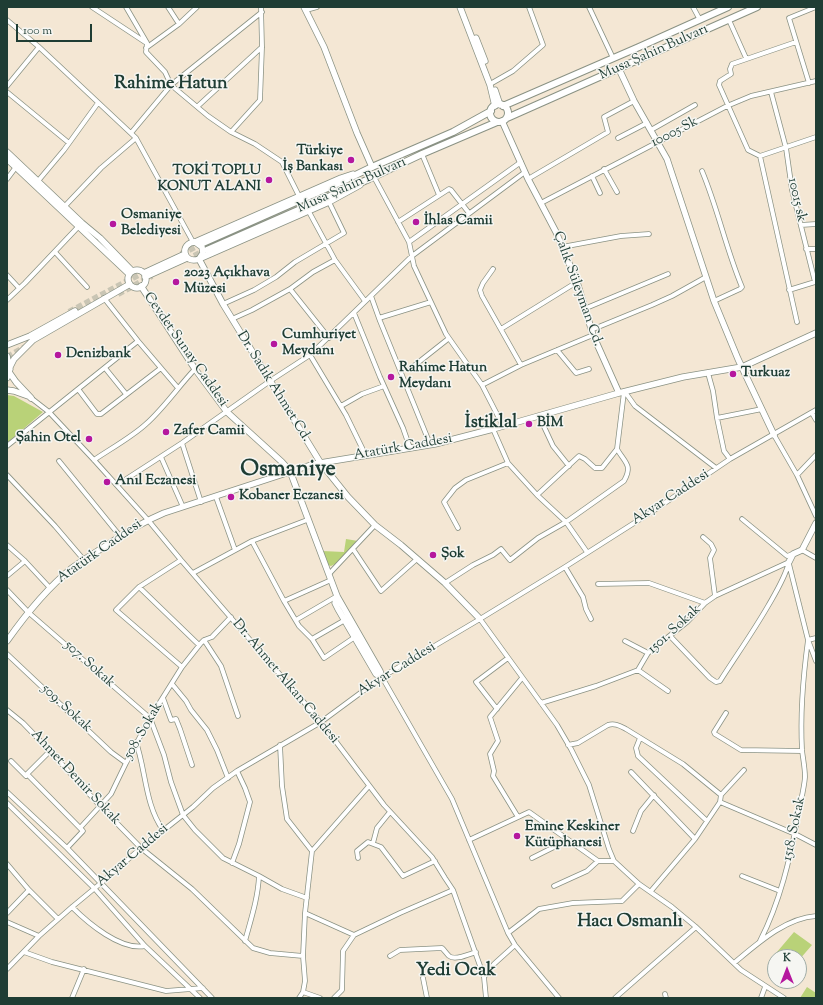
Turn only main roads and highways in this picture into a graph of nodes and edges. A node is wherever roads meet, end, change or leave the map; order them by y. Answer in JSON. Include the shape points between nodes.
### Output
{"nodes":[{"id":1,"x":462,"y":7,"type":"edge"},
{"id":2,"x":728,"y":7,"type":"edge"},
{"id":3,"x":757,"y":7,"type":"edge"},
{"id":4,"x":305,"y":9,"type":"edge"},
{"id":5,"x":619,"y":69,"type":"junction"},
{"id":6,"x":497,"y":107,"type":"junction"},
{"id":7,"x":502,"y":120,"type":"junction"},
{"id":8,"x":7,"y":152,"type":"edge"},
{"id":9,"x":7,"y":159,"type":"edge"},
{"id":10,"x":17,"y":164,"type":"junction"},
{"id":11,"x":372,"y":167,"type":"junction"},
{"id":12,"x":364,"y":171,"type":"junction"},
{"id":13,"x":372,"y":178,"type":"junction"},
{"id":14,"x":194,"y":242,"type":"junction"},
{"id":15,"x":203,"y":243,"type":"tunnel mouth"},
{"id":16,"x":206,"y":250,"type":"tunnel mouth"},
{"id":17,"x":186,"y":256,"type":"junction"},
{"id":18,"x":199,"y":259,"type":"junction"},
{"id":19,"x":130,"y":273,"type":"junction"},
{"id":20,"x":145,"y":275,"type":"junction"},
{"id":21,"x":129,"y":283,"type":"junction"},
{"id":22,"x":141,"y":286,"type":"junction"},
{"id":23,"x":816,"y":333,"type":"edge"},
{"id":24,"x":16,"y":342,"type":"junction"},
{"id":25,"x":7,"y":345,"type":"edge"},
{"id":26,"x":24,"y":350,"type":"junction"},
{"id":27,"x":7,"y":356,"type":"edge"},
{"id":28,"x":742,"y":367,"type":"junction"},
{"id":29,"x":9,"y":372,"type":"edge"},
{"id":30,"x":7,"y":390,"type":"edge"},
{"id":31,"x":622,"y":392,"type":"junction"},
{"id":32,"x":774,"y":435,"type":"road end"},
{"id":33,"x":320,"y":462,"type":"junction"},
{"id":34,"x":290,"y":471,"type":"junction"},
{"id":35,"x":816,"y":523,"type":"edge"},
{"id":36,"x":788,"y":562,"type":"road end"},
{"id":37,"x":337,"y":596,"type":"junction"},
{"id":38,"x":480,"y":619,"type":"road end"},
{"id":39,"x":7,"y":641,"type":"edge"}],
"edges":[{"from":1,"to":6,"type":"main road"},
{"from":1,"to":6,"type":"main road","via":[[481,50]]},
{"from":2,"to":6,"type":"main road","name":"Musa Şahin Bulvarı"},
{"from":3,"to":5,"type":"main road","name":"Musa Şahin Bulvarı"},
{"from":4,"to":11,"type":"main road","via":[[324,47]]},
{"from":5,"to":7,"type":"main road","name":"Musa Şahin Bulvarı"},
{"from":5,"to":28,"type":"main road","via":[[667,159],[714,300]]},
{"from":6,"to":7,"type":"main road","via":[[507,110]]},
{"from":6,"to":7,"type":"main road","via":[[492,118]]},
{"from":6,"to":11,"type":"main road","name":"Musa Şahin Bulvarı","via":[[454,132]]},
{"from":7,"to":13,"type":"main road","name":"Musa Şahin Bulvarı"},
{"from":7,"to":31,"type":"main road","name":"Çalık Süleyman Cd.","via":[[528,179],[556,232],[592,332]]},
{"from":8,"to":10,"type":"main road"},
{"from":9,"to":10,"type":"main road"},
{"from":10,"to":19,"type":"main road"},
{"from":10,"to":19,"type":"main road","via":[[100,238]]},
{"from":11,"to":12,"type":"main road","name":"Musa Şahin Bulvarı"},
{"from":12,"to":14,"type":"main road","via":[[341,178]]},
{"from":12,"to":15,"type":"main road","name":"Musa Şahin Bulvarı"},
{"from":13,"to":16,"type":"main road","name":"Musa Şahin Bulvarı"},
{"from":13,"to":18,"type":"main road","via":[[329,202]]},
{"from":14,"to":17,"type":"main road","via":[[186,248]]},
{"from":14,"to":18,"type":"main road","via":[[203,249],[203,255]]},
{"from":17,"to":18,"type":"main road","via":[[192,260]]},
{"from":17,"to":20,"type":"main road"},
{"from":18,"to":33,"type":"main road","name":"Dr. Sadık Ahmet Cd.","via":[[222,304]]},
{"from":19,"to":20,"type":"main road","via":[[139,270]]},
{"from":19,"to":21,"type":"main road"},
{"from":20,"to":22,"type":"main road","via":[[145,282]]},
{"from":21,"to":22,"type":"main road","via":[[135,287]]},
{"from":21,"to":24,"type":"main road"},
{"from":21,"to":26,"type":"main road","via":[[33,340]]},
{"from":22,"to":34,"type":"main road","name":"Cevdet Sunay Caddesi","via":[[195,369],[227,412]]},
{"from":23,"to":28,"type":"main road","name":"Atatürk Caddesi"},
{"from":24,"to":25,"type":"main road"},
{"from":24,"to":26,"type":"main road","via":[[18,347]]},
{"from":26,"to":29,"type":"main road","via":[[14,359]]},
{"from":27,"to":29,"type":"main road"},
{"from":28,"to":31,"type":"main road","name":"Atatürk Caddesi","via":[[683,377]]},
{"from":28,"to":32,"type":"main road"},
{"from":29,"to":30,"type":"main road","via":[[31,398]]},
{"from":31,"to":33,"type":"main road","name":"Atatürk Caddesi","via":[[435,444]]},
{"from":33,"to":34,"type":"main road","name":"Atatürk Caddesi"},
{"from":33,"to":38,"type":"main road","name":"Dr. Sadık Ahmet Cd.","via":[[375,525],[445,583]]},
{"from":34,"to":37,"type":"main road","name":"Cevdet Sunay Caddesi"},
{"from":34,"to":39,"type":"main road","name":"Atatürk Caddesi","via":[[148,520],[120,536],[73,567],[50,588]]},
{"from":35,"to":36,"type":"main road","via":[[802,550],[793,554]]},
{"from":37,"to":37,"type":"main road","via":[[335,603],[376,674],[382,677]]}]}
